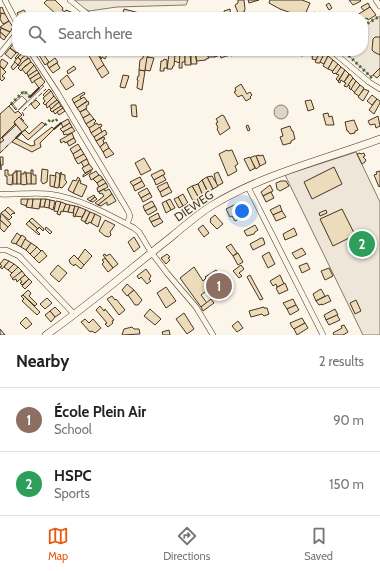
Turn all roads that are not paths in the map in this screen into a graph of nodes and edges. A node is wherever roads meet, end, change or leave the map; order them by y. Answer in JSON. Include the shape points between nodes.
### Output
{"nodes":[{"id":1,"x":5,"y":0,"type":"edge"},
{"id":2,"x":70,"y":0,"type":"edge"},
{"id":3,"x":376,"y":0,"type":"edge"},
{"id":4,"x":380,"y":6,"type":"edge"},
{"id":5,"x":85,"y":12,"type":"edge"},
{"id":6,"x":12,"y":13,"type":"edge"},
{"id":7,"x":12,"y":39,"type":"edge"},
{"id":8,"x":0,"y":54,"type":"edge"},
{"id":9,"x":33,"y":56,"type":"edge"},
{"id":10,"x":338,"y":56,"type":"edge"},
{"id":11,"x":380,"y":89,"type":"edge"},
{"id":12,"x":380,"y":139,"type":"edge"},
{"id":13,"x":248,"y":187,"type":"junction"},
{"id":14,"x":0,"y":194,"type":"edge"},
{"id":15,"x":127,"y":224,"type":"junction"},
{"id":16,"x":0,"y":250,"type":"edge"},
{"id":17,"x":151,"y":252,"type":"junction"},
{"id":18,"x":74,"y":314,"type":"junction"},
{"id":19,"x":46,"y":335,"type":"edge"},
{"id":20,"x":213,"y":335,"type":"edge"},
{"id":21,"x":323,"y":335,"type":"edge"}],
"edges":[{"from":1,"to":6,"type":"street"},
{"from":2,"to":5,"type":"street"},
{"from":3,"to":4,"type":"street"},
{"from":7,"to":8,"type":"street"},
{"from":9,"to":15,"type":"street","via":[[128,212],[130,216]]},
{"from":10,"to":11,"type":"street"},
{"from":12,"to":13,"type":"street","name":"DIEWEG","via":[[297,167]]},
{"from":13,"to":17,"type":"street","name":"DIEWEG","via":[[210,206]]},
{"from":13,"to":21,"type":"street"},
{"from":14,"to":15,"type":"street","via":[[60,196],[85,204]]},
{"from":15,"to":17,"type":"street","via":[[139,232]]},
{"from":16,"to":18,"type":"street","via":[[19,256]]},
{"from":17,"to":18,"type":"street","name":"DIEWEG"},
{"from":17,"to":20,"type":"street","via":[[196,307]]},
{"from":18,"to":19,"type":"street","name":"DIEWEG"}]}
